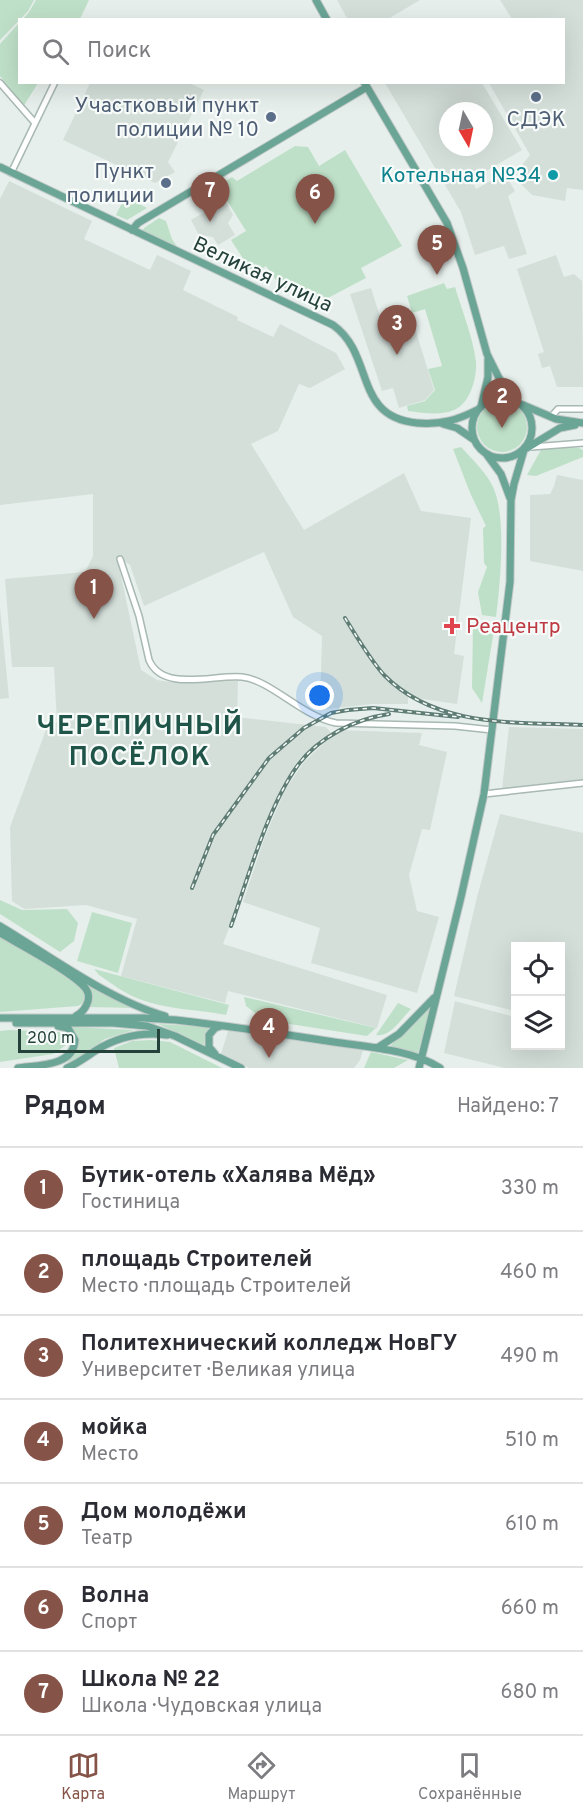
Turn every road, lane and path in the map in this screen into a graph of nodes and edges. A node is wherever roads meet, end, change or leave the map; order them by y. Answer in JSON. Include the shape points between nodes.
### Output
{"nodes":[{"id":1,"x":316,"y":0,"type":"edge"},
{"id":2,"x":326,"y":18,"type":"edge"},
{"id":3,"x":0,"y":83,"type":"edge"},
{"id":4,"x":54,"y":84,"type":"edge"},
{"id":5,"x":366,"y":85,"type":"edge"},
{"id":6,"x":35,"y":123,"type":"junction"},
{"id":7,"x":0,"y":167,"type":"edge"},
{"id":8,"x":11,"y":173,"type":"junction"},
{"id":9,"x":132,"y":230,"type":"junction"},
{"id":10,"x":487,"y":354,"type":"junction"},
{"id":11,"x":520,"y":404,"type":"junction"},
{"id":12,"x":480,"y":408,"type":"junction"},
{"id":13,"x":583,"y":409,"type":"edge"},
{"id":14,"x":551,"y":417,"type":"junction"},
{"id":15,"x":442,"y":423,"type":"junction"},
{"id":16,"x":583,"y":423,"type":"edge"},
{"id":17,"x":475,"y":440,"type":"junction"},
{"id":18,"x":583,"y":443,"type":"edge"},
{"id":19,"x":527,"y":448,"type":"junction"},
{"id":20,"x":485,"y":453,"type":"junction"},
{"id":21,"x":511,"y":500,"type":"junction"},
{"id":22,"x":120,"y":559,"type":"dead end"},
{"id":23,"x":492,"y":730,"type":"junction"},
{"id":24,"x":583,"y":783,"type":"edge"},
{"id":25,"x":484,"y":794,"type":"junction"},
{"id":26,"x":0,"y":926,"type":"edge"},
{"id":27,"x":0,"y":933,"type":"edge"},
{"id":28,"x":436,"y":996,"type":"junction"},
{"id":29,"x":0,"y":1018,"type":"edge"},
{"id":30,"x":74,"y":1018,"type":"junction"},
{"id":31,"x":176,"y":1020,"type":"junction"},
{"id":32,"x":44,"y":1022,"type":"junction"},
{"id":33,"x":0,"y":1023,"type":"edge"},
{"id":34,"x":227,"y":1026,"type":"junction"},
{"id":35,"x":175,"y":1036,"type":"junction"},
{"id":36,"x":425,"y":1043,"type":"junction"},
{"id":37,"x":377,"y":1048,"type":"junction"},
{"id":38,"x":218,"y":1057,"type":"junction"},
{"id":39,"x":421,"y":1059,"type":"junction"},
{"id":40,"x":431,"y":1062,"type":"junction"},
{"id":41,"x":18,"y":1068,"type":"edge"},
{"id":42,"x":67,"y":1068,"type":"edge"},
{"id":43,"x":242,"y":1068,"type":"edge"},
{"id":44,"x":419,"y":1068,"type":"edge"},
{"id":45,"x":440,"y":1068,"type":"edge"}],
"edges":[{"from":1,"to":2,"type":"main road"},
{"from":3,"to":6,"type":"street"},
{"from":4,"to":6,"type":"street"},
{"from":5,"to":9,"type":"main road"},
{"from":5,"to":10,"type":"main road","via":[[449,228]]},
{"from":6,"to":8,"type":"street"},
{"from":7,"to":8,"type":"main road","name":"Великая улица"},
{"from":8,"to":9,"type":"main road","name":"Великая улица"},
{"from":9,"to":15,"type":"main road","name":"Великая улица","via":[[333,325],[348,338],[383,412],[409,422]]},
{"from":10,"to":11,"type":"main road","via":[[499,378]]},
{"from":10,"to":12,"type":"main road","via":[[488,372]]},
{"from":11,"to":12,"type":"main road","via":[[496,398]]},
{"from":11,"to":14,"type":"main road"},
{"from":11,"to":19,"type":"main road","via":[[532,426]]},
{"from":12,"to":15,"type":"main road","via":[[463,418]]},
{"from":12,"to":17,"type":"main road","via":[[472,422]]},
{"from":13,"to":14,"type":"street","via":[[558,409]]},
{"from":14,"to":16,"type":"main road"},
{"from":15,"to":17,"type":"main road"},
{"from":16,"to":19,"type":"main road","via":[[560,428]]},
{"from":17,"to":20,"type":"main road"},
{"from":18,"to":19,"type":"street"},
{"from":19,"to":20,"type":"main road","via":[[506,459]]},
{"from":19,"to":21,"type":"main road"},
{"from":20,"to":21,"type":"main road","via":[[501,474]]},
{"from":21,"to":23,"type":"main road","via":[[510,582]]},
{"from":22,"to":23,"type":"street","via":[[149,660],[162,676],[255,680],[326,722]]},
{"from":23,"to":25,"type":"main road"},
{"from":24,"to":25,"type":"street"},
{"from":25,"to":28,"type":"main road"},
{"from":26,"to":31,"type":"main road","via":[[126,1001]]},
{"from":27,"to":30,"type":"main road","via":[[86,988],[87,1005]]},
{"from":28,"to":36,"type":"main road"},
{"from":28,"to":37,"type":"main road","via":[[399,1034]]},
{"from":29,"to":30,"type":"main road"},
{"from":30,"to":31,"type":"main road"},
{"from":31,"to":34,"type":"main road"},
{"from":32,"to":33,"type":"main road"},
{"from":32,"to":35,"type":"main road","via":[[147,1026]]},
{"from":32,"to":41,"type":"main road","via":[[68,1028],[75,1040],[73,1052],[53,1063]]},
{"from":34,"to":37,"type":"main road"},
{"from":34,"to":38,"type":"main road","via":[[215,1028],[209,1035],[209,1047]]},
{"from":35,"to":38,"type":"main road"},
{"from":35,"to":42,"type":"main road","via":[[131,1035]]},
{"from":36,"to":39,"type":"main road"},
{"from":36,"to":40,"type":"main road"},
{"from":37,"to":39,"type":"main road"},
{"from":38,"to":43,"type":"main road"},
{"from":39,"to":40,"type":"main road"},
{"from":39,"to":44,"type":"main road"},
{"from":40,"to":45,"type":"main road"}]}
